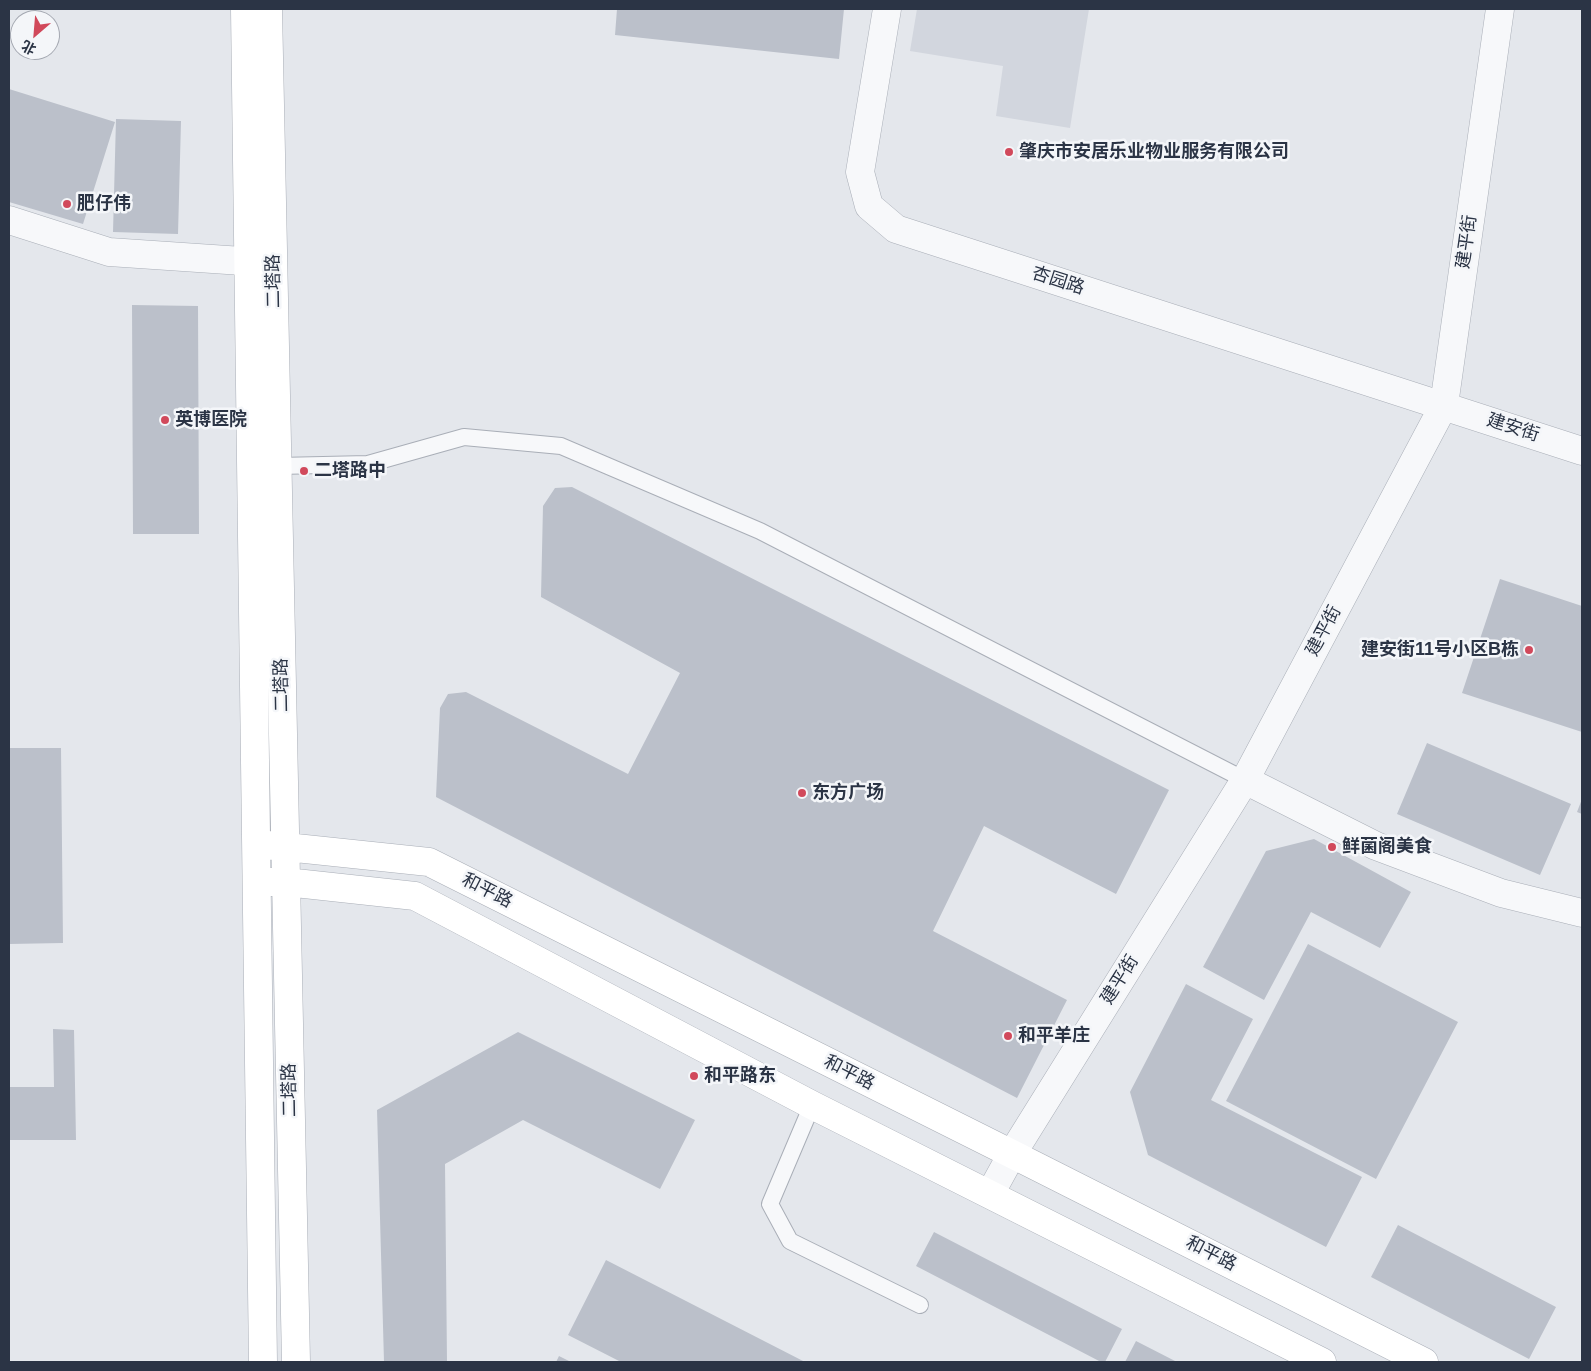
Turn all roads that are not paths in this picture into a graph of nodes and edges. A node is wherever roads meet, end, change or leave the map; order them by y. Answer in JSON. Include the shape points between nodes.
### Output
{"nodes":[{"id":1,"x":245,"y":9,"type":"edge"},
{"id":2,"x":268,"y":9,"type":"edge"},
{"id":3,"x":887,"y":9,"type":"edge"},
{"id":4,"x":1500,"y":9,"type":"edge"},
{"id":5,"x":9,"y":220,"type":"edge"},
{"id":6,"x":261,"y":262,"type":"junction"},
{"id":7,"x":1444,"y":405,"type":"junction"},
{"id":8,"x":1582,"y":451,"type":"edge"},
{"id":9,"x":278,"y":466,"type":"junction"},
{"id":10,"x":1245,"y":780,"type":"junction"},
{"id":11,"x":256,"y":844,"type":"junction"},
{"id":12,"x":286,"y":846,"type":"junction"},
{"id":13,"x":257,"y":882,"type":"junction"},
{"id":14,"x":286,"y":882,"type":"junction"},
{"id":15,"x":1582,"y":913,"type":"edge"},
{"id":16,"x":812,"y":1105,"type":"junction"},
{"id":17,"x":1012,"y":1154,"type":"junction"},
{"id":18,"x":990,"y":1194,"type":"junction"},
{"id":19,"x":920,"y":1305,"type":"dead end"},
{"id":20,"x":263,"y":1362,"type":"edge"},
{"id":21,"x":296,"y":1362,"type":"edge"},
{"id":22,"x":1322,"y":1362,"type":"edge"},
{"id":23,"x":1424,"y":1362,"type":"edge"}],
"edges":[{"from":1,"to":6,"type":"street","name":"二塔路"},
{"from":2,"to":6,"type":"street","name":"二塔路"},
{"from":3,"to":7,"type":"street","name":"杏园路","via":[[860,172],[870,206],[896,229]]},
{"from":4,"to":7,"type":"street","name":"建平街"},
{"from":5,"to":6,"type":"street","via":[[109,252]]},
{"from":6,"to":9,"type":"street","name":"二塔路"},
{"from":6,"to":11,"type":"street","name":"二塔路"},
{"from":7,"to":8,"type":"street","name":"建安街"},
{"from":7,"to":10,"type":"street","name":"建平街"},
{"from":9,"to":10,"type":"lane","via":[[368,464],[464,436],[561,446],[760,531]]},
{"from":9,"to":12,"type":"street","name":"二塔路"},
{"from":10,"to":15,"type":"street","via":[[1376,846],[1502,893]]},
{"from":10,"to":17,"type":"street","name":"建平街"},
{"from":11,"to":12,"type":"street","name":"和平路"},
{"from":11,"to":13,"type":"street","name":"二塔路"},
{"from":12,"to":14,"type":"street","name":"二塔路"},
{"from":12,"to":17,"type":"street","name":"和平路","via":[[429,862]]},
{"from":13,"to":14,"type":"street"},
{"from":13,"to":20,"type":"street","name":"二塔路"},
{"from":14,"to":16,"type":"street","via":[[415,896]]},
{"from":14,"to":21,"type":"street","name":"二塔路"},
{"from":16,"to":18,"type":"street"},
{"from":16,"to":19,"type":"lane","via":[[770,1204],[790,1241]]},
{"from":17,"to":18,"type":"street","name":"建平街"},
{"from":17,"to":23,"type":"street","name":"和平路"},
{"from":18,"to":22,"type":"street"}]}
